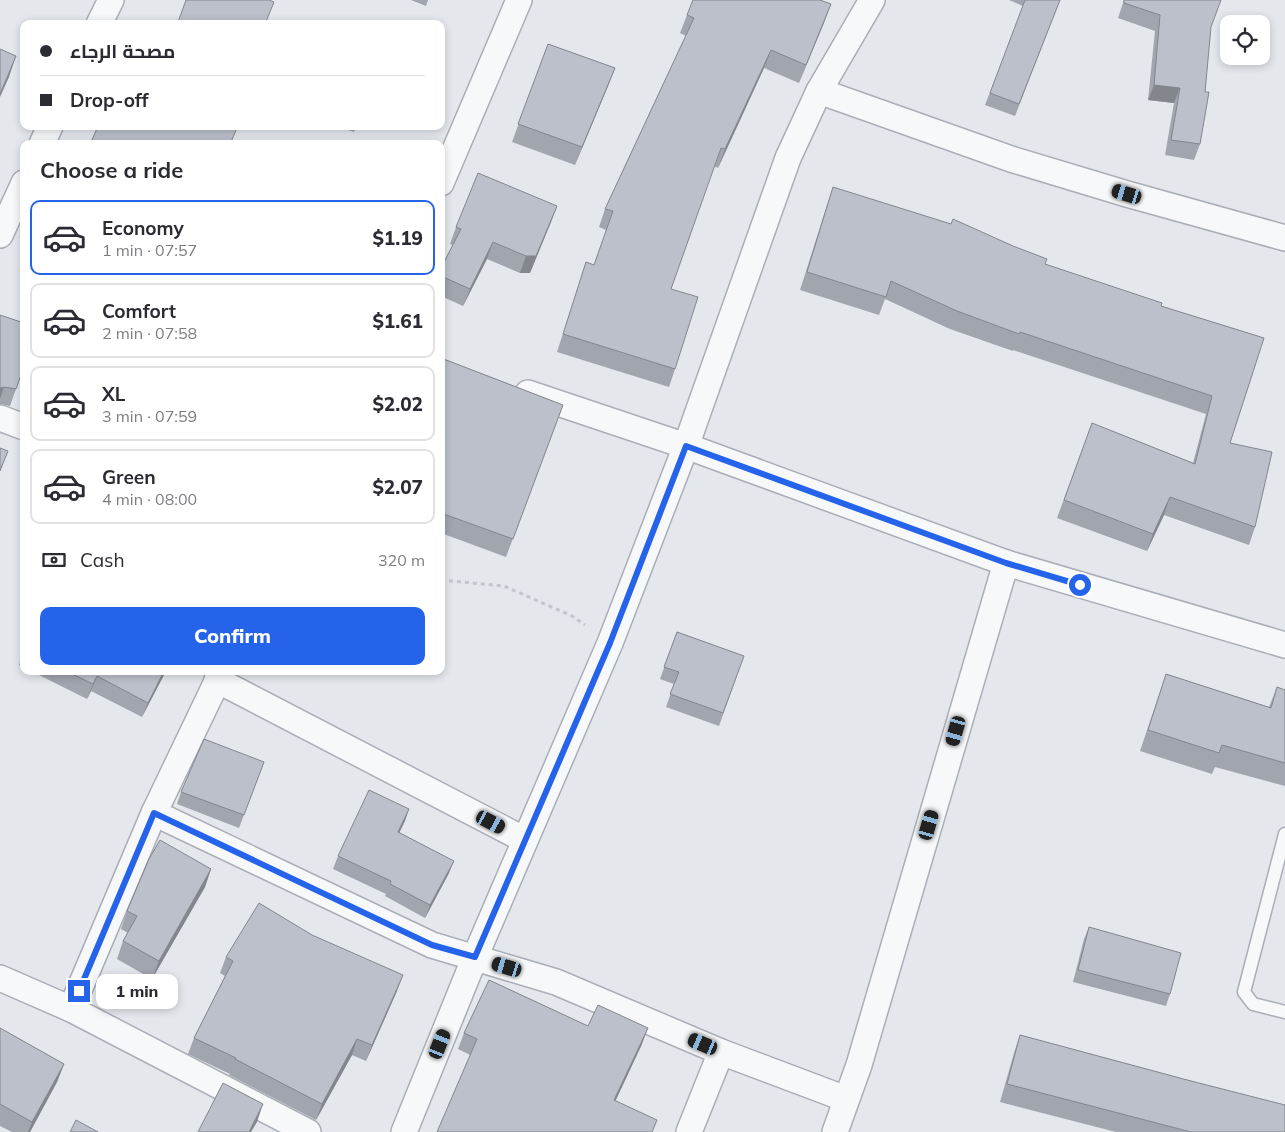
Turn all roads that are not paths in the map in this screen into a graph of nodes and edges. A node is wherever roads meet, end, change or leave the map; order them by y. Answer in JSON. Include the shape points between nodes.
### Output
{"nodes":[{"id":1,"x":111,"y":0,"type":"edge"},
{"id":2,"x":518,"y":0,"type":"edge"},
{"id":3,"x":872,"y":0,"type":"edge"},
{"id":4,"x":101,"y":20,"type":"edge"},
{"id":5,"x":819,"y":91,"type":"junction"},
{"id":6,"x":445,"y":173,"type":"edge"},
{"id":7,"x":20,"y":192,"type":"edge"},
{"id":8,"x":0,"y":235,"type":"edge"},
{"id":9,"x":1285,"y":238,"type":"edge"},
{"id":10,"x":509,"y":387,"type":"edge"},
{"id":11,"x":0,"y":418,"type":"edge"},
{"id":12,"x":20,"y":426,"type":"edge"},
{"id":13,"x":686,"y":446,"type":"junction"},
{"id":14,"x":1006,"y":563,"type":"junction"},
{"id":15,"x":1285,"y":645,"type":"edge"},
{"id":16,"x":220,"y":676,"type":"edge"},
{"id":17,"x":154,"y":813,"type":"junction"},
{"id":18,"x":1285,"y":834,"type":"edge"},
{"id":19,"x":525,"y":840,"type":"junction"},
{"id":20,"x":475,"y":957,"type":"junction"},
{"id":21,"x":0,"y":978,"type":"edge"},
{"id":22,"x":71,"y":1009,"type":"junction"},
{"id":23,"x":1285,"y":1012,"type":"edge"},
{"id":24,"x":721,"y":1052,"type":"junction"},
{"id":25,"x":846,"y":1099,"type":"junction"},
{"id":26,"x":308,"y":1132,"type":"edge"},
{"id":27,"x":404,"y":1132,"type":"edge"},
{"id":28,"x":689,"y":1132,"type":"edge"},
{"id":29,"x":835,"y":1132,"type":"edge"}],
"edges":[{"from":1,"to":4,"type":"street"},
{"from":2,"to":6,"type":"street"},
{"from":3,"to":5,"type":"street"},
{"from":5,"to":9,"type":"street","via":[[1011,159]]},
{"from":5,"to":13,"type":"street","via":[[788,158]]},
{"from":7,"to":8,"type":"street"},
{"from":10,"to":13,"type":"street"},
{"from":11,"to":12,"type":"street"},
{"from":13,"to":14,"type":"street"},
{"from":13,"to":19,"type":"street","via":[[610,643]]},
{"from":14,"to":15,"type":"street"},
{"from":14,"to":25,"type":"street"},
{"from":16,"to":17,"type":"street"},
{"from":16,"to":19,"type":"street"},
{"from":17,"to":20,"type":"street","via":[[432,945]]},
{"from":17,"to":22,"type":"street"},
{"from":18,"to":23,"type":"lane","via":[[1244,992],[1253,1004]]},
{"from":19,"to":20,"type":"street"},
{"from":20,"to":24,"type":"street","via":[[556,982]]},
{"from":20,"to":27,"type":"street"},
{"from":21,"to":22,"type":"street"},
{"from":22,"to":26,"type":"street"},
{"from":24,"to":25,"type":"street"},
{"from":24,"to":28,"type":"street"},
{"from":25,"to":29,"type":"street"}]}
